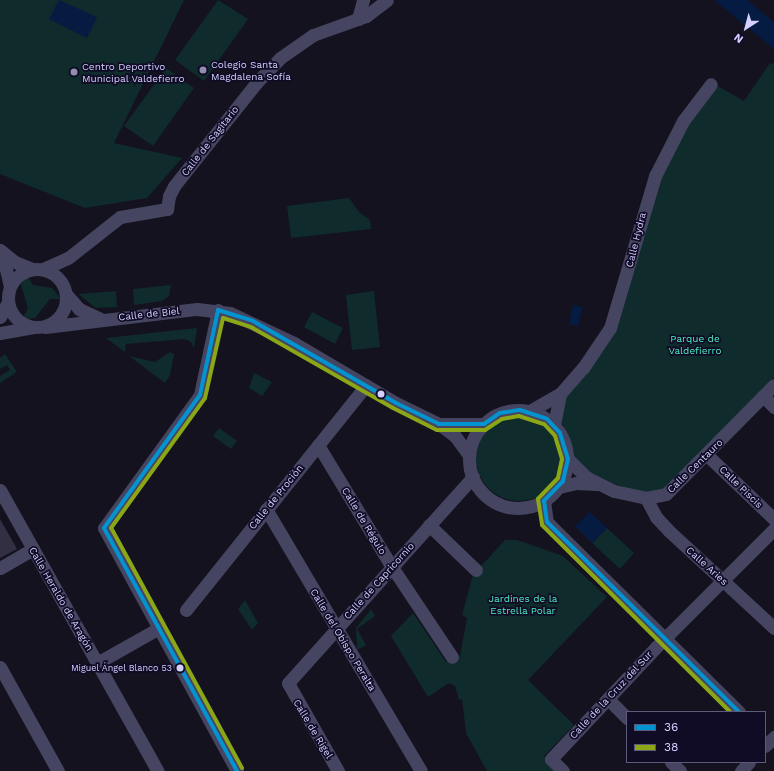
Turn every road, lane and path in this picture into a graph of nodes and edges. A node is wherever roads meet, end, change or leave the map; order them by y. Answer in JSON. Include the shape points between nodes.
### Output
{"nodes":[{"id":1,"x":363,"y":0,"type":"edge"},
{"id":2,"x":371,"y":0,"type":"edge"},
{"id":3,"x":387,"y":0,"type":"edge"},
{"id":4,"x":358,"y":19,"type":"junction"},
{"id":5,"x":711,"y":84,"type":"dead end"},
{"id":6,"x":1,"y":251,"type":"edge"},
{"id":7,"x":68,"y":258,"type":"junction"},
{"id":8,"x":38,"y":269,"type":"junction"},
{"id":9,"x":10,"y":286,"type":"junction"},
{"id":10,"x":64,"y":288,"type":"junction"},
{"id":11,"x":8,"y":302,"type":"junction"},
{"id":12,"x":218,"y":310,"type":"junction"},
{"id":13,"x":0,"y":317,"type":"edge"},
{"id":14,"x":101,"y":319,"type":"junction"},
{"id":15,"x":38,"y":327,"type":"junction"},
{"id":16,"x":0,"y":334,"type":"edge"},
{"id":17,"x":366,"y":385,"type":"junction"},
{"id":18,"x":774,"y":385,"type":"edge"},
{"id":19,"x":560,"y":394,"type":"junction"},
{"id":20,"x":764,"y":396,"type":"junction"},
{"id":21,"x":774,"y":407,"type":"edge"},
{"id":22,"x":530,"y":411,"type":"junction"},
{"id":23,"x":439,"y":424,"type":"junction"},
{"id":24,"x":484,"y":424,"type":"junction"},
{"id":25,"x":554,"y":425,"type":"junction"},
{"id":26,"x":318,"y":445,"type":"junction"},
{"id":27,"x":469,"y":455,"type":"junction"},
{"id":28,"x":707,"y":455,"type":"junction"},
{"id":29,"x":568,"y":459,"type":"junction"},
{"id":30,"x":473,"y":477,"type":"junction"},
{"id":31,"x":597,"y":484,"type":"junction"},
{"id":32,"x":559,"y":487,"type":"junction"},
{"id":33,"x":0,"y":490,"type":"edge"},
{"id":34,"x":646,"y":498,"type":"junction"},
{"id":35,"x":544,"y":501,"type":"junction"},
{"id":36,"x":266,"y":509,"type":"junction"},
{"id":37,"x":774,"y":520,"type":"edge"},
{"id":38,"x":430,"y":525,"type":"junction"},
{"id":39,"x":774,"y":529,"type":"edge"},
{"id":40,"x":33,"y":549,"type":"junction"},
{"id":41,"x":392,"y":567,"type":"junction"},
{"id":42,"x":0,"y":568,"type":"edge"},
{"id":43,"x":476,"y":570,"type":"dead end"},
{"id":44,"x":723,"y":582,"type":"junction"},
{"id":45,"x":186,"y":610,"type":"dead end"},
{"id":46,"x":159,"y":628,"type":"junction"},
{"id":47,"x":336,"y":628,"type":"junction"},
{"id":48,"x":774,"y":628,"type":"edge"},
{"id":49,"x":666,"y":639,"type":"junction"},
{"id":50,"x":452,"y":657,"type":"dead end"},
{"id":51,"x":97,"y":663,"type":"junction"},
{"id":52,"x":0,"y":667,"type":"edge"},
{"id":53,"x":288,"y":686,"type":"joint"},
{"id":54,"x":608,"y":699,"type":"junction"},
{"id":55,"x":738,"y":711,"type":"edge"},
{"id":56,"x":626,"y":717,"type":"edge"},
{"id":57,"x":672,"y":763,"type":"edge"},
{"id":58,"x":749,"y":763,"type":"edge"},
{"id":59,"x":58,"y":771,"type":"edge"},
{"id":60,"x":158,"y":771,"type":"edge"},
{"id":61,"x":237,"y":771,"type":"edge"},
{"id":62,"x":338,"y":771,"type":"edge"},
{"id":63,"x":421,"y":771,"type":"edge"},
{"id":64,"x":563,"y":771,"type":"edge"},
{"id":65,"x":680,"y":771,"type":"edge"},
{"id":66,"x":741,"y":771,"type":"edge"}],
"edges":[{"from":1,"to":4,"type":"street"},
{"from":2,"to":3,"type":"street"},
{"from":3,"to":4,"type":"street","name":"Calle de Sagitario"},
{"from":4,"to":7,"type":"street","name":"Calle de Sagitario","via":[[313,35],[268,69],[174,186],[167,209],[120,217]]},
{"from":5,"to":19,"type":"street","name":"Calle Hydra","via":[[683,121],[655,176],[610,328],[583,368]]},
{"from":6,"to":8,"type":"street"},
{"from":6,"to":9,"type":"street"},
{"from":7,"to":8,"type":"street","name":"Calle de Sagitario"},
{"from":7,"to":10,"type":"street"},
{"from":8,"to":9,"type":"street","via":[[22,273]]},
{"from":8,"to":10,"type":"street"},
{"from":9,"to":11,"type":"street"},
{"from":10,"to":14,"type":"street","name":"Calle de Biel","via":[[84,313]]},
{"from":10,"to":15,"type":"street","via":[[62,315]]},
{"from":11,"to":13,"type":"street"},
{"from":11,"to":15,"type":"street","via":[[13,316]]},
{"from":12,"to":14,"type":"street","name":"Calle de Biel","via":[[197,309]]},
{"from":12,"to":17,"type":"street","name":"Calle de Biel","via":[[253,322]]},
{"from":12,"to":46,"type":"street","via":[[200,395],[104,528]]},
{"from":14,"to":15,"type":"street","name":"Calle de Biel"},
{"from":15,"to":16,"type":"street","name":"Calle de Biel"},
{"from":17,"to":23,"type":"street","name":"Calle de Biel"},
{"from":17,"to":26,"type":"street","name":"Calle de Proción"},
{"from":18,"to":20,"type":"street","name":"Calle Centauro"},
{"from":19,"to":22,"type":"street","name":"Calle Hydra"},
{"from":19,"to":25,"type":"street"},
{"from":20,"to":21,"type":"street"},
{"from":20,"to":28,"type":"street","name":"Calle Centauro"},
{"from":22,"to":24,"type":"street","via":[[510,410]]},
{"from":22,"to":25,"type":"street"},
{"from":23,"to":24,"type":"street"},
{"from":23,"to":27,"type":"street","name":"Calle de Biel","via":[[455,436]]},
{"from":24,"to":27,"type":"street","via":[[474,438]]},
{"from":25,"to":29,"type":"street","via":[[564,441]]},
{"from":26,"to":36,"type":"street","name":"Calle de Proción"},
{"from":26,"to":41,"type":"street","name":"Calle de Régulo"},
{"from":27,"to":30,"type":"street"},
{"from":28,"to":34,"type":"street","name":"Calle Centauro","via":[[672,490]]},
{"from":28,"to":37,"type":"street","name":"Calle Piscis"},
{"from":29,"to":31,"type":"street"},
{"from":29,"to":32,"type":"street"},
{"from":30,"to":35,"type":"street","via":[[483,493],[498,504],[526,508]]},
{"from":30,"to":38,"type":"street","name":"Calle de Capricornio"},
{"from":31,"to":32,"type":"street","via":[[576,483]]},
{"from":31,"to":34,"type":"street"},
{"from":32,"to":35,"type":"street"},
{"from":33,"to":40,"type":"street","name":"Calle Heraldo de Aragón"},
{"from":34,"to":44,"type":"street","name":"Calle Aries","via":[[656,517]]},
{"from":35,"to":49,"type":"street","via":[[548,522]]},
{"from":36,"to":45,"type":"street","name":"Calle de Proción"},
{"from":36,"to":47,"type":"street","name":"Calle del Obispo Peralta"},
{"from":38,"to":41,"type":"street","name":"Calle de Capricornio"},
{"from":38,"to":43,"type":"street"},
{"from":39,"to":44,"type":"street","name":"Calle de la Cruz del Sur"},
{"from":40,"to":42,"type":"street"},
{"from":40,"to":51,"type":"street","name":"Calle Heraldo de Aragón"},
{"from":41,"to":47,"type":"street","name":"Calle de Capricornio"},
{"from":41,"to":50,"type":"street","name":"Calle de Régulo"},
{"from":44,"to":48,"type":"street","name":"Calle Aries"},
{"from":44,"to":49,"type":"street","name":"Calle de la Cruz del Sur"},
{"from":46,"to":51,"type":"street"},
{"from":46,"to":61,"type":"street"},
{"from":47,"to":53,"type":"street","name":"Calle de Capricornio"},
{"from":47,"to":63,"type":"street","name":"Calle del Obispo Peralta"},
{"from":49,"to":54,"type":"street","name":"Calle de la Cruz del Sur"},
{"from":49,"to":55,"type":"street"},
{"from":51,"to":60,"type":"street","name":"Calle Heraldo de Aragón"},
{"from":52,"to":59,"type":"street"},
{"from":53,"to":62,"type":"street","name":"Calle de Rigel"},
{"from":54,"to":56,"type":"street"},
{"from":54,"to":64,"type":"street","name":"Calle de la Cruz del Sur","via":[[551,759]]},
{"from":57,"to":65,"type":"street"},
{"from":58,"to":66,"type":"street"}]}
